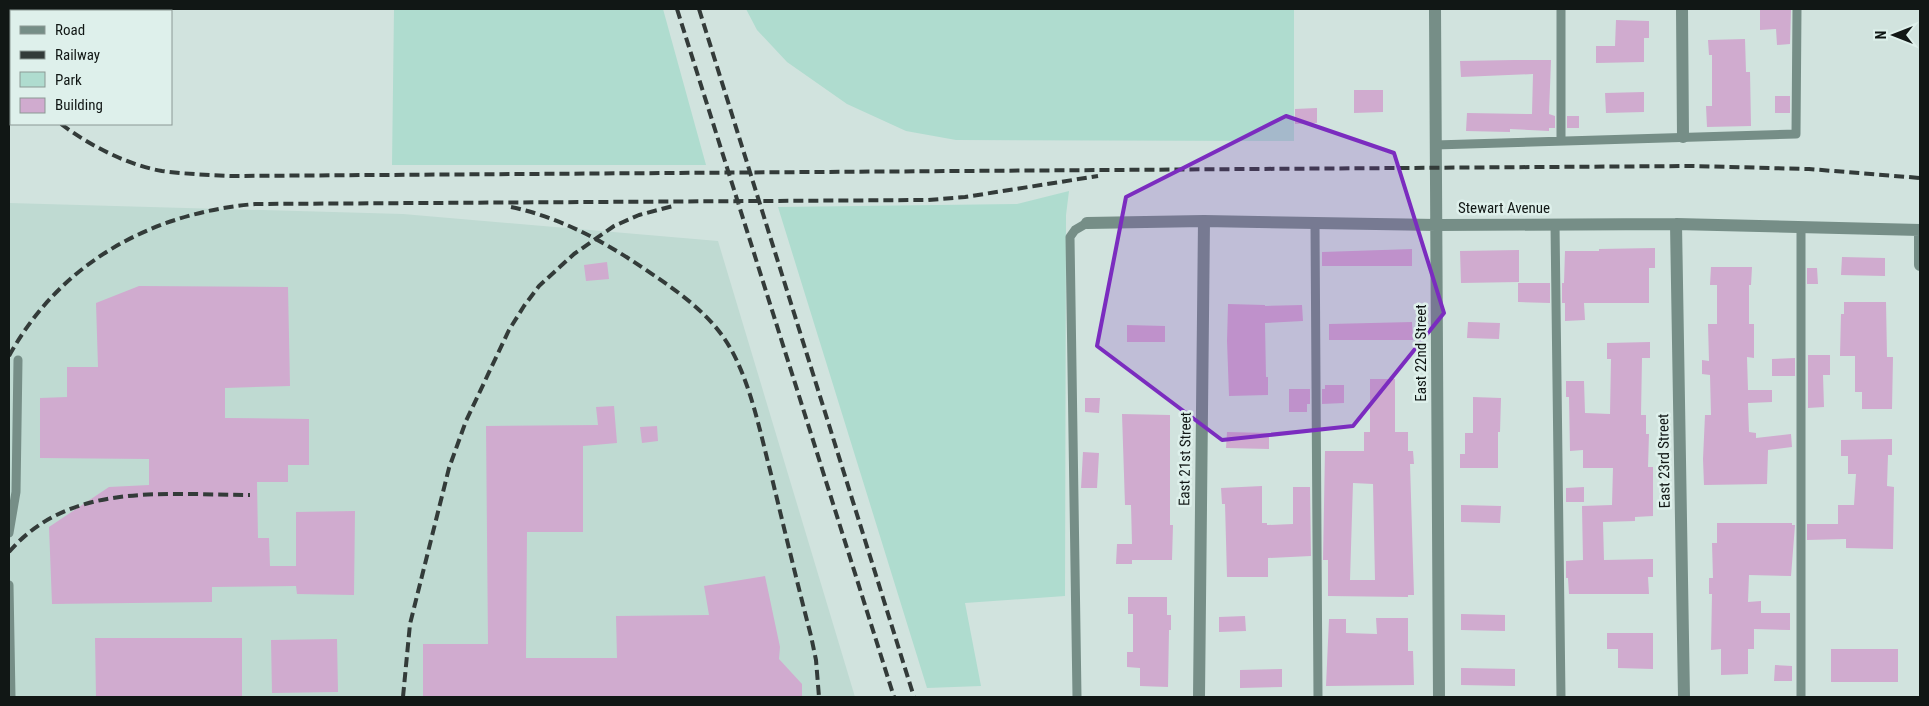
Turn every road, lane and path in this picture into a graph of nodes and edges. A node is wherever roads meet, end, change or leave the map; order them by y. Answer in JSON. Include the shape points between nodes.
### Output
{"nodes":[{"id":1,"x":1435,"y":9,"type":"edge"},
{"id":2,"x":1561,"y":9,"type":"edge"},
{"id":3,"x":1682,"y":9,"type":"edge"},
{"id":4,"x":1797,"y":9,"type":"edge"},
{"id":5,"x":1683,"y":137,"type":"junction"},
{"id":6,"x":1561,"y":141,"type":"junction"},
{"id":7,"x":1435,"y":145,"type":"junction"},
{"id":8,"x":1204,"y":221,"type":"junction"},
{"id":9,"x":1087,"y":222,"type":"joint"},
{"id":10,"x":1315,"y":223,"type":"junction"},
{"id":11,"x":1555,"y":224,"type":"junction"},
{"id":12,"x":1676,"y":224,"type":"junction"},
{"id":13,"x":1436,"y":225,"type":"junction"},
{"id":14,"x":1801,"y":227,"type":"junction"},
{"id":15,"x":1920,"y":230,"type":"edge"},
{"id":16,"x":1920,"y":266,"type":"edge"},
{"id":17,"x":18,"y":360,"type":"dead end"},
{"id":18,"x":9,"y":533,"type":"edge"},
{"id":19,"x":9,"y":586,"type":"edge"},
{"id":20,"x":11,"y":697,"type":"edge"},
{"id":21,"x":1077,"y":697,"type":"edge"},
{"id":22,"x":1199,"y":697,"type":"edge"},
{"id":23,"x":1318,"y":697,"type":"edge"},
{"id":24,"x":1439,"y":697,"type":"edge"},
{"id":25,"x":1561,"y":697,"type":"edge"},
{"id":26,"x":1684,"y":697,"type":"edge"},
{"id":27,"x":1801,"y":697,"type":"edge"}],
"edges":[{"from":1,"to":7,"type":"street","name":"East 22nd Street"},
{"from":2,"to":6,"type":"lane"},
{"from":3,"to":5,"type":"street"},
{"from":4,"to":5,"type":"lane","via":[[1796,134]]},
{"from":5,"to":6,"type":"lane"},
{"from":6,"to":7,"type":"lane"},
{"from":7,"to":13,"type":"street","name":"East 22nd Street"},
{"from":8,"to":9,"type":"street","name":"Stewart Avenue"},
{"from":8,"to":10,"type":"street","name":"Stewart Avenue"},
{"from":8,"to":22,"type":"street","name":"East 21st Street"},
{"from":9,"to":21,"type":"lane","via":[[1070,237]]},
{"from":10,"to":13,"type":"street","name":"Stewart Avenue"},
{"from":10,"to":23,"type":"lane"},
{"from":11,"to":12,"type":"street","name":"Stewart Avenue"},
{"from":11,"to":13,"type":"street","name":"Stewart Avenue"},
{"from":11,"to":25,"type":"lane"},
{"from":12,"to":14,"type":"street","name":"Stewart Avenue"},
{"from":12,"to":26,"type":"street","name":"East 23rd Street"},
{"from":13,"to":24,"type":"street","name":"East 22nd Street"},
{"from":14,"to":15,"type":"street","name":"Stewart Avenue"},
{"from":14,"to":27,"type":"lane"},
{"from":15,"to":16,"type":"street"},
{"from":17,"to":18,"type":"lane","via":[[16,492]]},
{"from":19,"to":20,"type":"lane"}]}
